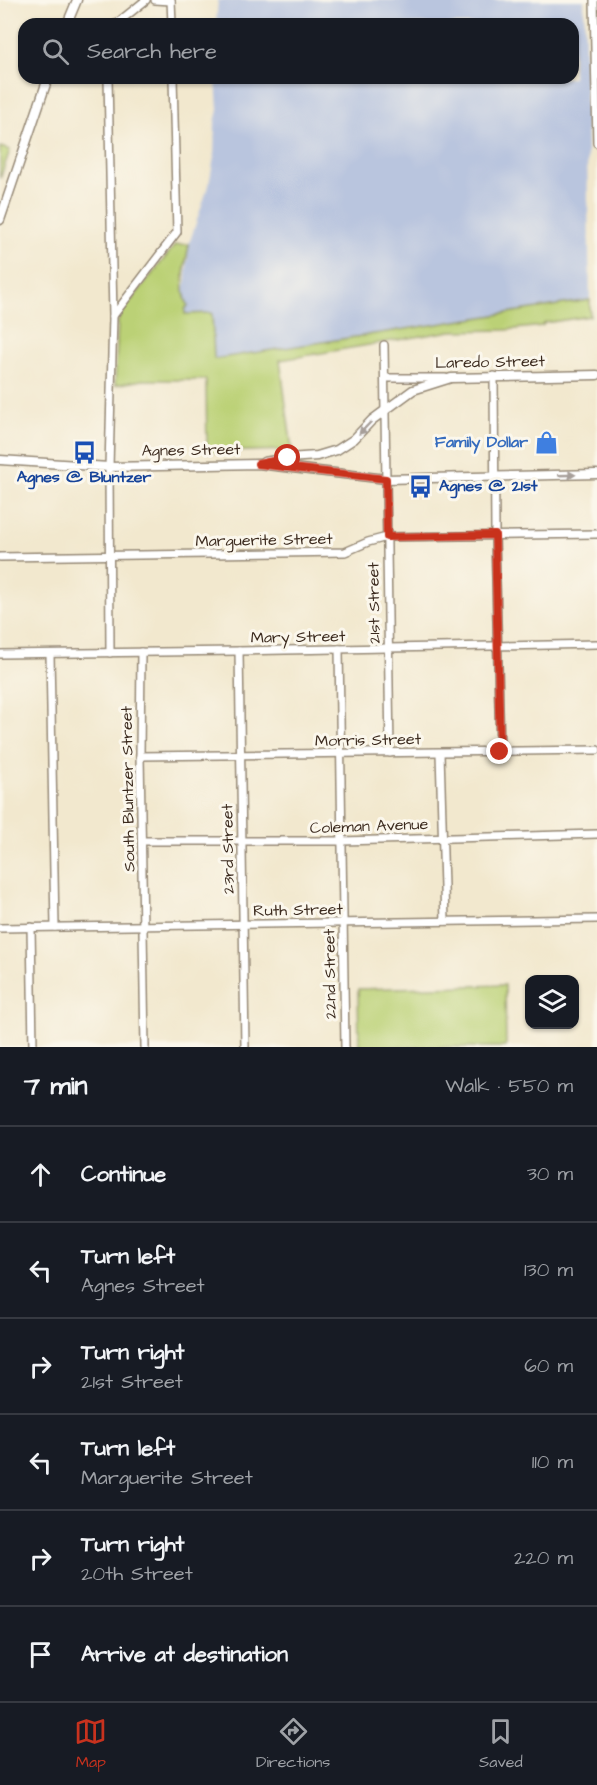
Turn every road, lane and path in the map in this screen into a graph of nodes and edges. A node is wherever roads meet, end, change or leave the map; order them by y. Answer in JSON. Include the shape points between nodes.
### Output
{"nodes":[{"id":1,"x":77,"y":0,"type":"edge"},
{"id":2,"x":146,"y":0,"type":"edge"},
{"id":3,"x":155,"y":0,"type":"edge"},
{"id":4,"x":171,"y":0,"type":"edge"},
{"id":5,"x":594,"y":0,"type":"edge"},
{"id":6,"x":70,"y":18,"type":"edge"},
{"id":7,"x":124,"y":18,"type":"edge"},
{"id":8,"x":172,"y":18,"type":"edge"},
{"id":9,"x":46,"y":84,"type":"edge"},
{"id":10,"x":108,"y":84,"type":"edge"},
{"id":11,"x":173,"y":84,"type":"edge"},
{"id":12,"x":597,"y":101,"type":"edge"},
{"id":13,"x":597,"y":143,"type":"edge"},
{"id":14,"x":0,"y":220,"type":"edge"},
{"id":15,"x":113,"y":316,"type":"junction"},
{"id":16,"x":384,"y":345,"type":"dead end"},
{"id":17,"x":597,"y":375,"type":"edge"},
{"id":18,"x":494,"y":376,"type":"junction"},
{"id":19,"x":385,"y":378,"type":"junction"},
{"id":20,"x":451,"y":378,"type":"junction"},
{"id":21,"x":384,"y":411,"type":"junction"},
{"id":22,"x":0,"y":460,"type":"edge"},
{"id":23,"x":258,"y":464,"type":"junction"},
{"id":24,"x":109,"y":467,"type":"junction"},
{"id":25,"x":597,"y":474,"type":"edge"},
{"id":26,"x":495,"y":476,"type":"junction"},
{"id":27,"x":386,"y":479,"type":"junction"},
{"id":28,"x":597,"y":534,"type":"edge"},
{"id":29,"x":495,"y":535,"type":"junction"},
{"id":30,"x":387,"y":537,"type":"junction"},
{"id":31,"x":110,"y":555,"type":"junction"},
{"id":32,"x":0,"y":557,"type":"edge"},
{"id":33,"x":597,"y":644,"type":"edge"},
{"id":34,"x":498,"y":646,"type":"junction"},
{"id":35,"x":339,"y":649,"type":"junction"},
{"id":36,"x":388,"y":649,"type":"junction"},
{"id":37,"x":239,"y":651,"type":"junction"},
{"id":38,"x":141,"y":652,"type":"junction"},
{"id":39,"x":110,"y":653,"type":"junction"},
{"id":40,"x":0,"y":654,"type":"edge"},
{"id":41,"x":50,"y":654,"type":"junction"},
{"id":42,"x":597,"y":750,"type":"edge"},
{"id":43,"x":500,"y":752,"type":"junction"},
{"id":44,"x":390,"y":753,"type":"junction"},
{"id":45,"x":440,"y":753,"type":"junction"},
{"id":46,"x":340,"y":754,"type":"junction"},
{"id":47,"x":241,"y":755,"type":"junction"},
{"id":48,"x":140,"y":756,"type":"junction"},
{"id":49,"x":597,"y":834,"type":"edge"},
{"id":50,"x":443,"y":837,"type":"junction"},
{"id":51,"x":142,"y":841,"type":"junction"},
{"id":52,"x":242,"y":841,"type":"junction"},
{"id":53,"x":342,"y":841,"type":"junction"},
{"id":54,"x":597,"y":919,"type":"edge"},
{"id":55,"x":444,"y":921,"type":"junction"},
{"id":56,"x":343,"y":923,"type":"junction"},
{"id":57,"x":243,"y":924,"type":"junction"},
{"id":58,"x":143,"y":926,"type":"junction"},
{"id":59,"x":31,"y":927,"type":"junction"},
{"id":60,"x":55,"y":927,"type":"junction"},
{"id":61,"x":0,"y":928,"type":"edge"},
{"id":62,"x":33,"y":1047,"type":"edge"},
{"id":63,"x":145,"y":1047,"type":"edge"},
{"id":64,"x":245,"y":1047,"type":"edge"},
{"id":65,"x":345,"y":1047,"type":"edge"}],
"edges":[{"from":1,"to":6,"type":"main road"},
{"from":2,"to":7,"type":"street"},
{"from":3,"to":4,"type":"street"},
{"from":4,"to":8,"type":"street"},
{"from":5,"to":12,"type":"street"},
{"from":9,"to":14,"type":"main road"},
{"from":10,"to":15,"type":"street"},
{"from":11,"to":15,"type":"street","via":[[177,232]]},
{"from":12,"to":13,"type":"street"},
{"from":15,"to":24,"type":"street"},
{"from":16,"to":19,"type":"street","name":"21st Street"},
{"from":17,"to":18,"type":"main road","name":"Laredo Street"},
{"from":18,"to":20,"type":"main road","name":"Laredo Street"},
{"from":18,"to":26,"type":"street"},
{"from":19,"to":20,"type":"street","name":"Laredo Street"},
{"from":19,"to":21,"type":"street","name":"21st Street"},
{"from":20,"to":21,"type":"main road","via":[[413,390]]},
{"from":21,"to":23,"type":"main road","one_way":true,"via":[[337,450]]},
{"from":21,"to":27,"type":"street","name":"21st Street"},
{"from":22,"to":24,"type":"main road","name":"Agnes Street"},
{"from":23,"to":24,"type":"main road","name":"Agnes Street"},
{"from":23,"to":27,"type":"main road","name":"Agnes Street"},
{"from":24,"to":31,"type":"street"},
{"from":26,"to":25,"type":"main road","name":"Agnes Street","one_way":true},
{"from":26,"to":27,"type":"main road","name":"Agnes Street"},
{"from":26,"to":29,"type":"street"},
{"from":27,"to":30,"type":"street","name":"21st Street"},
{"from":28,"to":29,"type":"street","name":"Marguerite Street"},
{"from":29,"to":30,"type":"street","name":"Marguerite Street"},
{"from":29,"to":34,"type":"street"},
{"from":30,"to":31,"type":"street","name":"Marguerite Street","via":[[345,552]]},
{"from":30,"to":36,"type":"street","name":"21st Street"},
{"from":31,"to":32,"type":"street","name":"Marguerite Street"},
{"from":31,"to":39,"type":"street"},
{"from":33,"to":34,"type":"street","name":"Mary Street"},
{"from":34,"to":36,"type":"street","name":"Mary Street"},
{"from":34,"to":43,"type":"street"},
{"from":35,"to":36,"type":"street","name":"Mary Street"},
{"from":35,"to":37,"type":"street","name":"Mary Street"},
{"from":35,"to":46,"type":"street","name":"22nd Street"},
{"from":36,"to":44,"type":"street","name":"21st Street"},
{"from":37,"to":38,"type":"street","name":"Mary Street"},
{"from":37,"to":47,"type":"street","name":"23rd Street"},
{"from":38,"to":39,"type":"street","name":"Mary Street"},
{"from":38,"to":48,"type":"street","name":"South Bluntzer Street"},
{"from":39,"to":41,"type":"street","name":"Mary Street"},
{"from":40,"to":41,"type":"street","name":"Mary Street"},
{"from":41,"to":60,"type":"street"},
{"from":42,"to":43,"type":"street","name":"Morris Street"},
{"from":43,"to":45,"type":"street","name":"Morris Street"},
{"from":44,"to":45,"type":"street","name":"Morris Street"},
{"from":44,"to":46,"type":"street","name":"Morris Street"},
{"from":45,"to":50,"type":"street"},
{"from":46,"to":47,"type":"street","name":"Morris Street"},
{"from":46,"to":53,"type":"street","name":"22nd Street"},
{"from":47,"to":48,"type":"street","name":"Morris Street"},
{"from":47,"to":52,"type":"street","name":"23rd Street"},
{"from":48,"to":51,"type":"street","name":"South Bluntzer Street"},
{"from":49,"to":50,"type":"street","name":"Coleman Avenue"},
{"from":50,"to":53,"type":"street","name":"Coleman Avenue"},
{"from":50,"to":55,"type":"street"},
{"from":51,"to":52,"type":"street","name":"Coleman Avenue"},
{"from":51,"to":58,"type":"street","name":"South Bluntzer Street"},
{"from":52,"to":53,"type":"street","name":"Coleman Avenue"},
{"from":52,"to":57,"type":"street","name":"23rd Street"},
{"from":53,"to":56,"type":"street","name":"22nd Street"},
{"from":54,"to":55,"type":"street","name":"Ruth Street"},
{"from":55,"to":56,"type":"street","name":"Ruth Street"},
{"from":56,"to":57,"type":"street","name":"Ruth Street"},
{"from":56,"to":65,"type":"street","name":"22nd Street"},
{"from":57,"to":58,"type":"street","name":"Ruth Street"},
{"from":57,"to":64,"type":"street","name":"23rd Street"},
{"from":58,"to":60,"type":"street","name":"Ruth Street"},
{"from":58,"to":63,"type":"street","name":"South Bluntzer Street"},
{"from":59,"to":60,"type":"street","name":"Ruth Street"},
{"from":59,"to":61,"type":"street","name":"Ruth Street"},
{"from":59,"to":62,"type":"street"}]}
